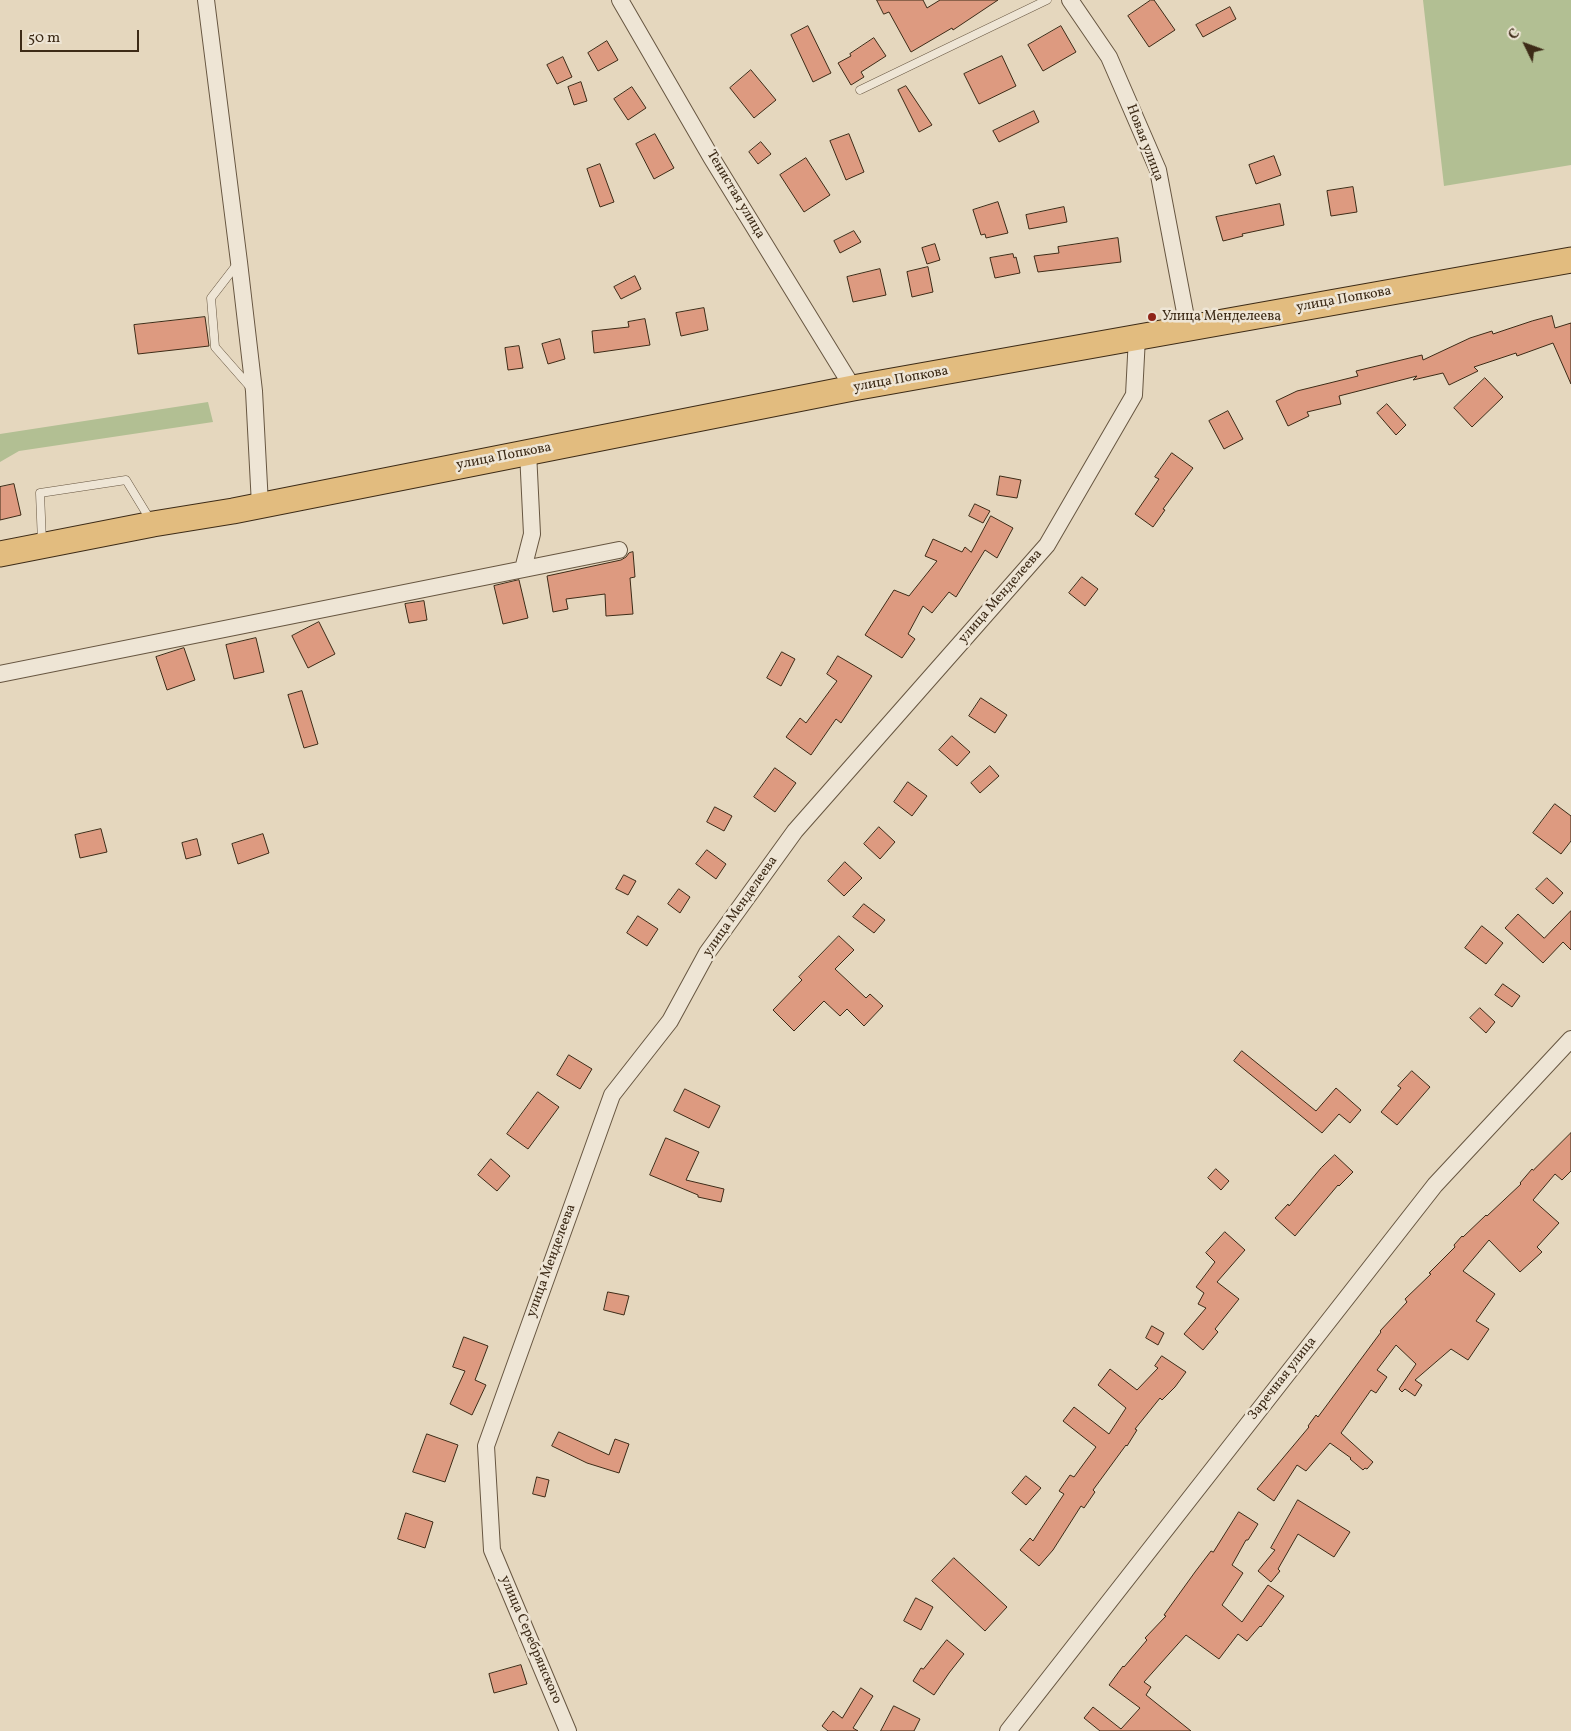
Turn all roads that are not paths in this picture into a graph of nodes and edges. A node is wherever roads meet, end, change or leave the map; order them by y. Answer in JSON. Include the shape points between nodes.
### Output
{"nodes":[{"id":1,"x":206,"y":0,"type":"edge"},
{"id":2,"x":620,"y":0,"type":"edge"},
{"id":3,"x":1047,"y":0,"type":"edge"},
{"id":4,"x":1070,"y":0,"type":"edge"},
{"id":5,"x":860,"y":90,"type":"dead end"},
{"id":6,"x":1571,"y":260,"type":"edge"},
{"id":7,"x":239,"y":262,"type":"junction"},
{"id":8,"x":1188,"y":328,"type":"junction"},
{"id":9,"x":1137,"y":337,"type":"junction"},
{"id":10,"x":853,"y":388,"type":"junction"},
{"id":11,"x":254,"y":391,"type":"junction"},
{"id":12,"x":528,"y":452,"type":"junction"},
{"id":13,"x":260,"y":505,"type":"junction"},
{"id":14,"x":153,"y":524,"type":"junction"},
{"id":15,"x":42,"y":547,"type":"junction"},
{"id":16,"x":619,"y":550,"type":"dead end"},
{"id":17,"x":0,"y":554,"type":"edge"},
{"id":18,"x":523,"y":570,"type":"junction"},
{"id":19,"x":0,"y":674,"type":"edge"},
{"id":20,"x":1571,"y":1039,"type":"edge"},
{"id":21,"x":492,"y":1550,"type":"joint"},
{"id":22,"x":568,"y":1731,"type":"edge"},
{"id":23,"x":1008,"y":1731,"type":"edge"}],
"edges":[{"from":1,"to":7,"type":"street"},
{"from":2,"to":10,"type":"street","name":"Тенистая улица","via":[[711,157]]},
{"from":3,"to":5,"type":"lane"},
{"from":4,"to":8,"type":"street","name":"Новая улица","via":[[1109,56],[1158,170]]},
{"from":6,"to":8,"type":"main road","name":"улица Попкова"},
{"from":7,"to":11,"type":"street"},
{"from":7,"to":11,"type":"lane","via":[[211,298],[215,347]]},
{"from":8,"to":9,"type":"main road","name":"улица Попкова"},
{"from":9,"to":10,"type":"main road","name":"улица Попкова"},
{"from":9,"to":21,"type":"street","name":"улица Менделеева","via":[[1134,394],[1047,545],[795,831],[707,952],[670,1021],[612,1095],[486,1446]]},
{"from":10,"to":12,"type":"main road","name":"улица Попкова"},
{"from":11,"to":13,"type":"street"},
{"from":12,"to":13,"type":"main road","name":"улица Попкова"},
{"from":12,"to":18,"type":"street","via":[[532,534]]},
{"from":13,"to":14,"type":"main road","name":"улица Попкова"},
{"from":14,"to":15,"type":"main road","name":"улица Попкова"},
{"from":14,"to":15,"type":"lane","via":[[126,480],[40,493]]},
{"from":15,"to":17,"type":"main road","name":"улица Попкова"},
{"from":16,"to":18,"type":"street"},
{"from":18,"to":19,"type":"street"},
{"from":20,"to":23,"type":"street","name":"Заречная улица","via":[[1435,1185]]},
{"from":21,"to":22,"type":"street","name":"улица Серебрянского"}]}
